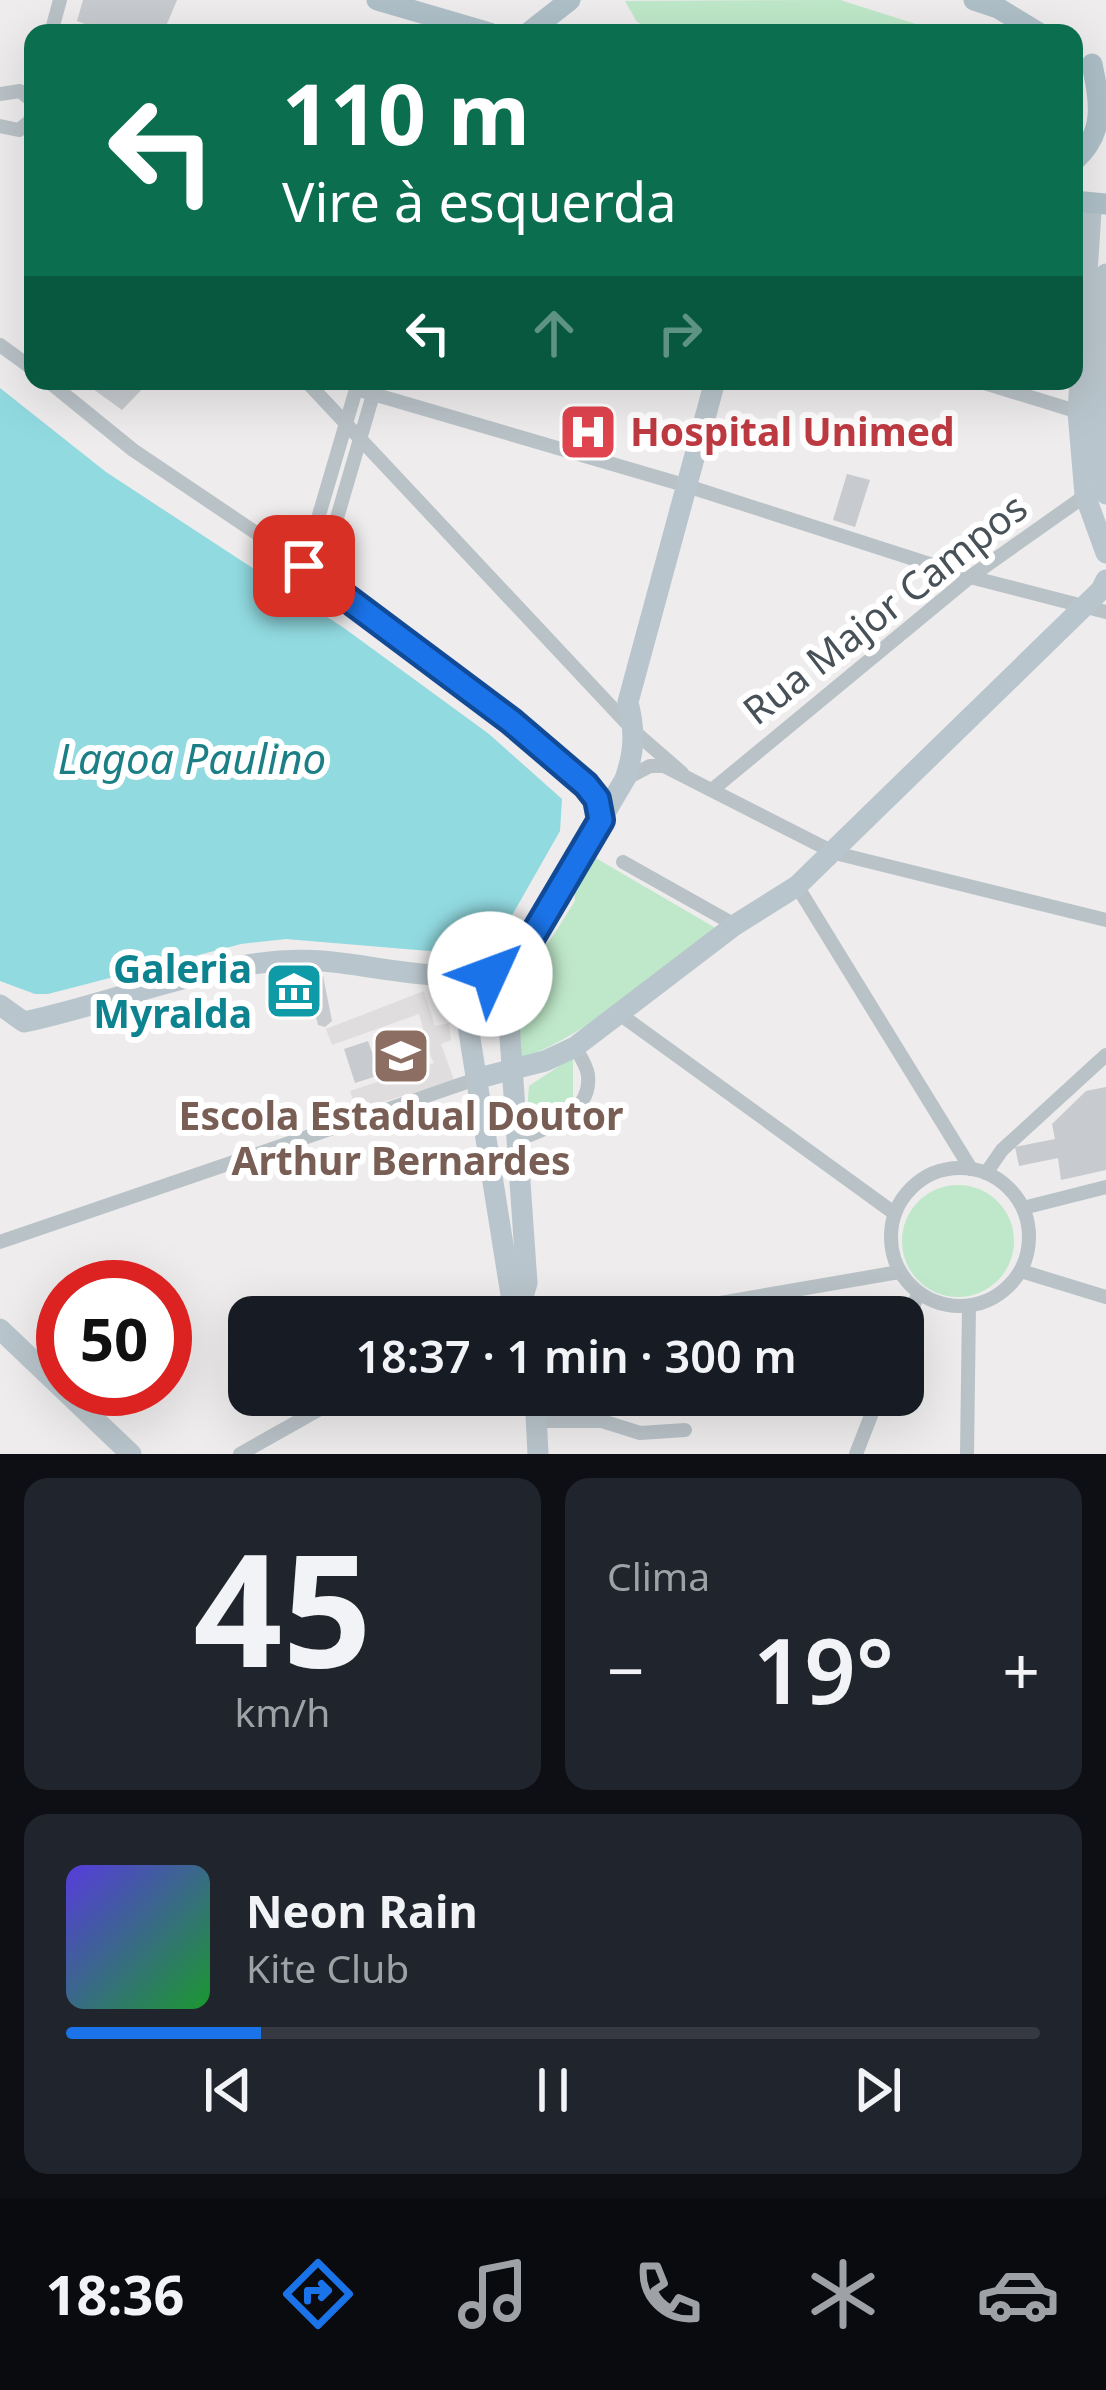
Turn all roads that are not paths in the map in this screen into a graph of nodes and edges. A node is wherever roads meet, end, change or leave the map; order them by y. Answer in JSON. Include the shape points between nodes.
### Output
{"nodes":[{"id":1,"x":377,"y":0,"type":"edge"},
{"id":2,"x":570,"y":0,"type":"edge"},
{"id":3,"x":974,"y":0,"type":"edge"},
{"id":4,"x":453,"y":24,"type":"edge"},
{"id":5,"x":539,"y":24,"type":"edge"},
{"id":6,"x":1023,"y":24,"type":"edge"},
{"id":7,"x":1091,"y":63,"type":"edge"},
{"id":8,"x":0,"y":94,"type":"edge"},
{"id":9,"x":24,"y":102,"type":"edge"},
{"id":10,"x":24,"y":118,"type":"edge"},
{"id":11,"x":0,"y":126,"type":"edge"},
{"id":12,"x":1083,"y":153,"type":"edge"},
{"id":13,"x":1091,"y":207,"type":"edge"},
{"id":14,"x":1106,"y":274,"type":"edge"},
{"id":15,"x":59,"y":390,"type":"edge"},
{"id":16,"x":315,"y":390,"type":"edge"},
{"id":17,"x":356,"y":390,"type":"edge"},
{"id":18,"x":375,"y":390,"type":"edge"},
{"id":19,"x":385,"y":390,"type":"edge"},
{"id":20,"x":712,"y":390,"type":"edge"},
{"id":21,"x":1008,"y":390,"type":"edge"},
{"id":22,"x":1093,"y":416,"type":"edge"},
{"id":23,"x":346,"y":423,"type":"junction"},
{"id":24,"x":361,"y":438,"type":"junction"},
{"id":25,"x":684,"y":485,"type":"junction"},
{"id":26,"x":1098,"y":491,"type":"edge"},
{"id":27,"x":1106,"y":553,"type":"edge"},
{"id":28,"x":304,"y":566,"type":"junction"},
{"id":29,"x":320,"y":576,"type":"junction"},
{"id":30,"x":970,"y":577,"type":"junction"},
{"id":31,"x":1106,"y":580,"type":"edge"},
{"id":32,"x":1095,"y":608,"type":"edge"},
{"id":33,"x":636,"y":733,"type":"junction"},
{"id":34,"x":682,"y":773,"type":"junction"},
{"id":35,"x":625,"y":778,"type":"junction"},
{"id":36,"x":712,"y":790,"type":"junction"},
{"id":37,"x":601,"y":820,"type":"junction"},
{"id":38,"x":835,"y":853,"type":"junction"},
{"id":39,"x":623,"y":862,"type":"dead end"},
{"id":40,"x":797,"y":886,"type":"junction"},
{"id":41,"x":1106,"y":920,"type":"edge"},
{"id":42,"x":735,"y":925,"type":"junction"},
{"id":43,"x":520,"y":957,"type":"junction"},
{"id":44,"x":460,"y":976,"type":"junction"},
{"id":45,"x":0,"y":1005,"type":"edge"},
{"id":46,"x":621,"y":1015,"type":"junction"},
{"id":47,"x":24,"y":1022,"type":"junction"},
{"id":48,"x":0,"y":1036,"type":"edge"},
{"id":49,"x":575,"y":1047,"type":"junction"},
{"id":50,"x":1106,"y":1055,"type":"edge"},
{"id":51,"x":514,"y":1071,"type":"junction"},
{"id":52,"x":479,"y":1078,"type":"junction"},
{"id":53,"x":519,"y":1139,"type":"junction"},
{"id":54,"x":979,"y":1171,"type":"junction"},
{"id":55,"x":1106,"y":1187,"type":"edge"},
{"id":56,"x":1023,"y":1208,"type":"junction"},
{"id":57,"x":894,"y":1213,"type":"junction"},
{"id":58,"x":0,"y":1242,"type":"edge"},
{"id":59,"x":1021,"y":1271,"type":"junction"},
{"id":60,"x":899,"y":1272,"type":"junction"},
{"id":61,"x":919,"y":1294,"type":"joint"},
{"id":62,"x":517,"y":1296,"type":"edge"},
{"id":63,"x":522,"y":1296,"type":"edge"},
{"id":64,"x":760,"y":1296,"type":"edge"},
{"id":65,"x":1106,"y":1297,"type":"edge"},
{"id":66,"x":969,"y":1306,"type":"junction"},
{"id":67,"x":2,"y":1334,"type":"edge"},
{"id":68,"x":308,"y":1416,"type":"edge"},
{"id":69,"x":537,"y":1416,"type":"edge"},
{"id":70,"x":871,"y":1416,"type":"edge"},
{"id":71,"x":538,"y":1421,"type":"junction"},
{"id":72,"x":685,"y":1430,"type":"dead end"},
{"id":73,"x":131,"y":1454,"type":"edge"},
{"id":74,"x":240,"y":1454,"type":"edge"},
{"id":75,"x":538,"y":1454,"type":"edge"},
{"id":76,"x":856,"y":1454,"type":"edge"},
{"id":77,"x":968,"y":1454,"type":"edge"}],
"edges":[{"from":1,"to":4,"type":"main road"},
{"from":2,"to":5,"type":"main road"},
{"from":3,"to":6,"type":"main road"},
{"from":7,"to":12,"type":"main road","via":[[1098,124]]},
{"from":8,"to":9,"type":"street","via":[[14,90]]},
{"from":10,"to":11,"type":"street","via":[[13,131]]},
{"from":13,"to":22,"type":"main road"},
{"from":14,"to":22,"type":"main road"},
{"from":15,"to":28,"type":"street"},
{"from":16,"to":23,"type":"street"},
{"from":17,"to":23,"type":"street"},
{"from":18,"to":24,"type":"street"},
{"from":19,"to":25,"type":"street"},
{"from":20,"to":25,"type":"main road"},
{"from":21,"to":22,"type":"street"},
{"from":22,"to":26,"type":"main road"},
{"from":23,"to":24,"type":"street"},
{"from":23,"to":28,"type":"street"},
{"from":24,"to":29,"type":"street"},
{"from":24,"to":33,"type":"street"},
{"from":25,"to":30,"type":"street"},
{"from":25,"to":33,"type":"main road","via":[[628,702]]},
{"from":26,"to":27,"type":"main road"},
{"from":26,"to":30,"type":"street","name":"Rua Major Campos"},
{"from":28,"to":29,"type":"street"},
{"from":29,"to":37,"type":"street","via":[[586,785]]},
{"from":30,"to":32,"type":"street"},
{"from":30,"to":36,"type":"street","name":"Rua Major Campos"},
{"from":31,"to":32,"type":"main road"},
{"from":32,"to":38,"type":"main road"},
{"from":33,"to":34,"type":"street"},
{"from":33,"to":35,"type":"main road"},
{"from":34,"to":35,"type":"street","via":[[650,766]]},
{"from":34,"to":36,"type":"street"},
{"from":35,"to":37,"type":"main road"},
{"from":36,"to":38,"type":"street"},
{"from":37,"to":43,"type":"main road"},
{"from":38,"to":40,"type":"main road"},
{"from":38,"to":41,"type":"street"},
{"from":39,"to":42,"type":"street"},
{"from":40,"to":42,"type":"main road"},
{"from":40,"to":54,"type":"street"},
{"from":42,"to":46,"type":"main road"},
{"from":43,"to":44,"type":"main road","via":[[490,974]]},
{"from":43,"to":51,"type":"main road","via":[[509,1023]]},
{"from":44,"to":47,"type":"main road","via":[[265,959]]},
{"from":44,"to":52,"type":"main road"},
{"from":45,"to":47,"type":"main road"},
{"from":46,"to":49,"type":"main road"},
{"from":46,"to":57,"type":"street"},
{"from":47,"to":48,"type":"main road"},
{"from":49,"to":51,"type":"main road"},
{"from":49,"to":53,"type":"street","via":[[588,1075],[583,1102],[559,1124]]},
{"from":50,"to":54,"type":"street"},
{"from":51,"to":52,"type":"main road"},
{"from":51,"to":53,"type":"main road"},
{"from":52,"to":58,"type":"street"},
{"from":52,"to":62,"type":"main road"},
{"from":53,"to":63,"type":"main road"},
{"from":54,"to":56,"type":"street","via":[[1002,1182]]},
{"from":54,"to":57,"type":"street","via":[[930,1175]]},
{"from":55,"to":56,"type":"street"},
{"from":56,"to":59,"type":"street","via":[[1029,1240]]},
{"from":57,"to":60,"type":"street"},
{"from":59,"to":65,"type":"street"},
{"from":59,"to":66,"type":"street","via":[[990,1300]]},
{"from":60,"to":61,"type":"street"},
{"from":60,"to":64,"type":"street"},
{"from":61,"to":66,"type":"street"},
{"from":66,"to":77,"type":"street"},
{"from":67,"to":73,"type":"main road"},
{"from":68,"to":74,"type":"street"},
{"from":69,"to":71,"type":"main road"},
{"from":70,"to":76,"type":"street"},
{"from":71,"to":72,"type":"street"},
{"from":71,"to":75,"type":"main road"}]}
